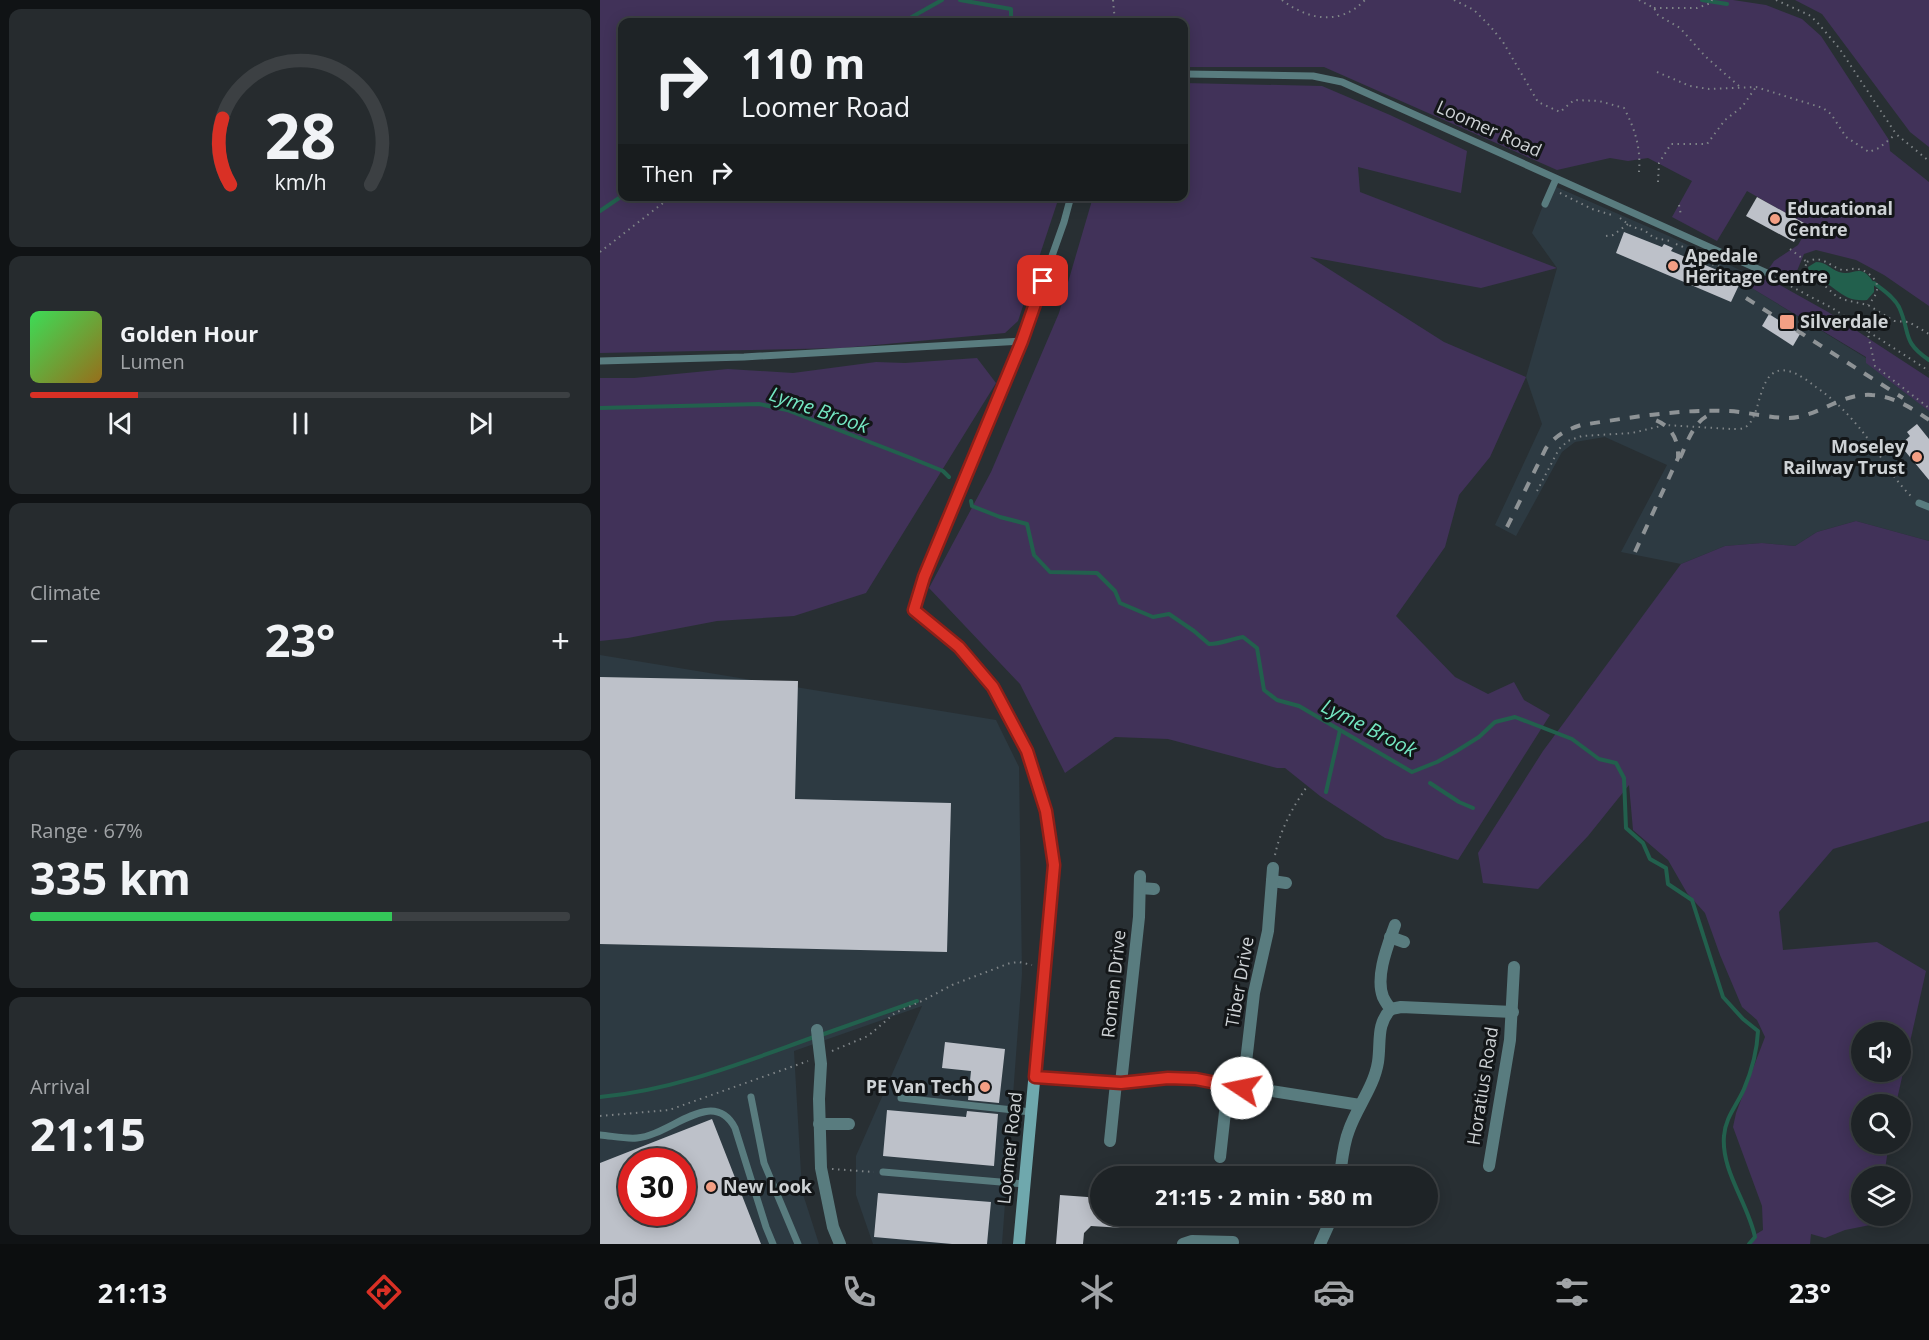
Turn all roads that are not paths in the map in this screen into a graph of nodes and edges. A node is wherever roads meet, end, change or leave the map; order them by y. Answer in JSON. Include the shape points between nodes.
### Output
{"nodes":[{"id":1,"x":1188,"y":74,"type":"edge"},
{"id":2,"x":1556,"y":179,"type":"junction"},
{"id":3,"x":1070,"y":201,"type":"edge"},
{"id":4,"x":1545,"y":204,"type":"dead end"},
{"id":5,"x":1767,"y":273,"type":"road end"},
{"id":6,"x":1022,"y":341,"type":"junction"},
{"id":7,"x":600,"y":361,"type":"edge"},
{"id":8,"x":1919,"y":503,"type":"road end"},
{"id":9,"x":1929,"y":507,"type":"edge"},
{"id":10,"x":924,"y":577,"type":"joint"},
{"id":11,"x":1273,"y":868,"type":"road end"},
{"id":12,"x":1272,"y":881,"type":"junction"},
{"id":13,"x":1286,"y":883,"type":"dead end"},
{"id":14,"x":1154,"y":889,"type":"dead end"},
{"id":15,"x":1395,"y":925,"type":"dead end"},
{"id":16,"x":1390,"y":937,"type":"junction"},
{"id":17,"x":1404,"y":942,"type":"dead end"},
{"id":18,"x":1514,"y":967,"type":"dead end"},
{"id":19,"x":1391,"y":1010,"type":"junction"},
{"id":20,"x":1513,"y":1012,"type":"junction"},
{"id":21,"x":817,"y":1030,"type":"dead end"},
{"id":22,"x":1035,"y":1077,"type":"junction"},
{"id":23,"x":1119,"y":1083,"type":"junction"},
{"id":24,"x":1228,"y":1085,"type":"junction"},
{"id":25,"x":1242,"y":1088,"type":"junction"},
{"id":26,"x":751,"y":1096,"type":"dead end"},
{"id":27,"x":902,"y":1098,"type":"dead end"},
{"id":28,"x":1360,"y":1106,"type":"junction"},
{"id":29,"x":1031,"y":1112,"type":"junction"},
{"id":30,"x":819,"y":1124,"type":"junction"},
{"id":31,"x":849,"y":1124,"type":"dead end"},
{"id":32,"x":600,"y":1135,"type":"edge"},
{"id":33,"x":1110,"y":1141,"type":"dead end"},
{"id":34,"x":1220,"y":1157,"type":"dead end"},
{"id":35,"x":1341,"y":1166,"type":"edge"},
{"id":36,"x":1489,"y":1166,"type":"dead end"},
{"id":37,"x":883,"y":1172,"type":"road end"},
{"id":38,"x":1024,"y":1185,"type":"junction"},
{"id":39,"x":1328,"y":1226,"type":"edge"},
{"id":40,"x":1233,"y":1242,"type":"dead end"},
{"id":41,"x":773,"y":1244,"type":"edge"},
{"id":42,"x":798,"y":1244,"type":"edge"},
{"id":43,"x":840,"y":1244,"type":"edge"},
{"id":44,"x":1019,"y":1244,"type":"edge"},
{"id":45,"x":1183,"y":1244,"type":"edge"},
{"id":46,"x":1320,"y":1244,"type":"edge"}],
"edges":[{"from":1,"to":2,"type":"lane","name":"Loomer Road","via":[[1328,78]]},
{"from":2,"to":4,"type":"lane"},
{"from":2,"to":5,"type":"lane","name":"Loomer Road"},
{"from":3,"to":6,"type":"lane","name":"Loomer Road"},
{"from":6,"to":7,"type":"lane"},
{"from":6,"to":10,"type":"lane","name":"Loomer Road"},
{"from":8,"to":9,"type":"lane"},
{"from":10,"to":22,"type":"street","name":"Loomer Road","via":[[914,610],[959,647],[993,687],[1027,751],[1046,811],[1054,865]]},
{"from":11,"to":12,"type":"street","name":"Tiber Drive"},
{"from":12,"to":13,"type":"street"},
{"from":12,"to":25,"type":"street","name":"Tiber Drive","via":[[1268,931],[1254,993]]},
{"from":14,"to":23,"type":"street","name":"Roman Drive","via":[[1140,882]]},
{"from":15,"to":16,"type":"street"},
{"from":16,"to":17,"type":"street"},
{"from":16,"to":19,"type":"street","via":[[1382,982],[1383,996]]},
{"from":18,"to":20,"type":"street","name":"Horatius Road"},
{"from":19,"to":20,"type":"street","name":"Horatius Road","via":[[1401,1007]]},
{"from":19,"to":28,"type":"street","via":[[1380,1026],[1378,1062]]},
{"from":20,"to":36,"type":"street","name":"Horatius Road"},
{"from":21,"to":30,"type":"street"},
{"from":22,"to":23,"type":"street"},
{"from":22,"to":29,"type":"street","name":"Loomer Road"},
{"from":23,"to":24,"type":"street","via":[[1168,1078]]},
{"from":23,"to":33,"type":"street","name":"Roman Drive"},
{"from":24,"to":25,"type":"street"},
{"from":24,"to":34,"type":"street"},
{"from":25,"to":28,"type":"street"},
{"from":26,"to":42,"type":"lane","via":[[764,1163]]},
{"from":27,"to":29,"type":"lane"},
{"from":28,"to":35,"type":"street"},
{"from":29,"to":38,"type":"street","name":"Loomer Road"},
{"from":30,"to":31,"type":"street"},
{"from":30,"to":43,"type":"street","via":[[820,1168]]},
{"from":32,"to":41,"type":"lane","via":[[638,1138],[712,1109],[723,1113],[735,1128]]},
{"from":37,"to":38,"type":"lane"},
{"from":38,"to":44,"type":"street","name":"Loomer Road"},
{"from":39,"to":46,"type":"street"},
{"from":40,"to":45,"type":"street"}]}
